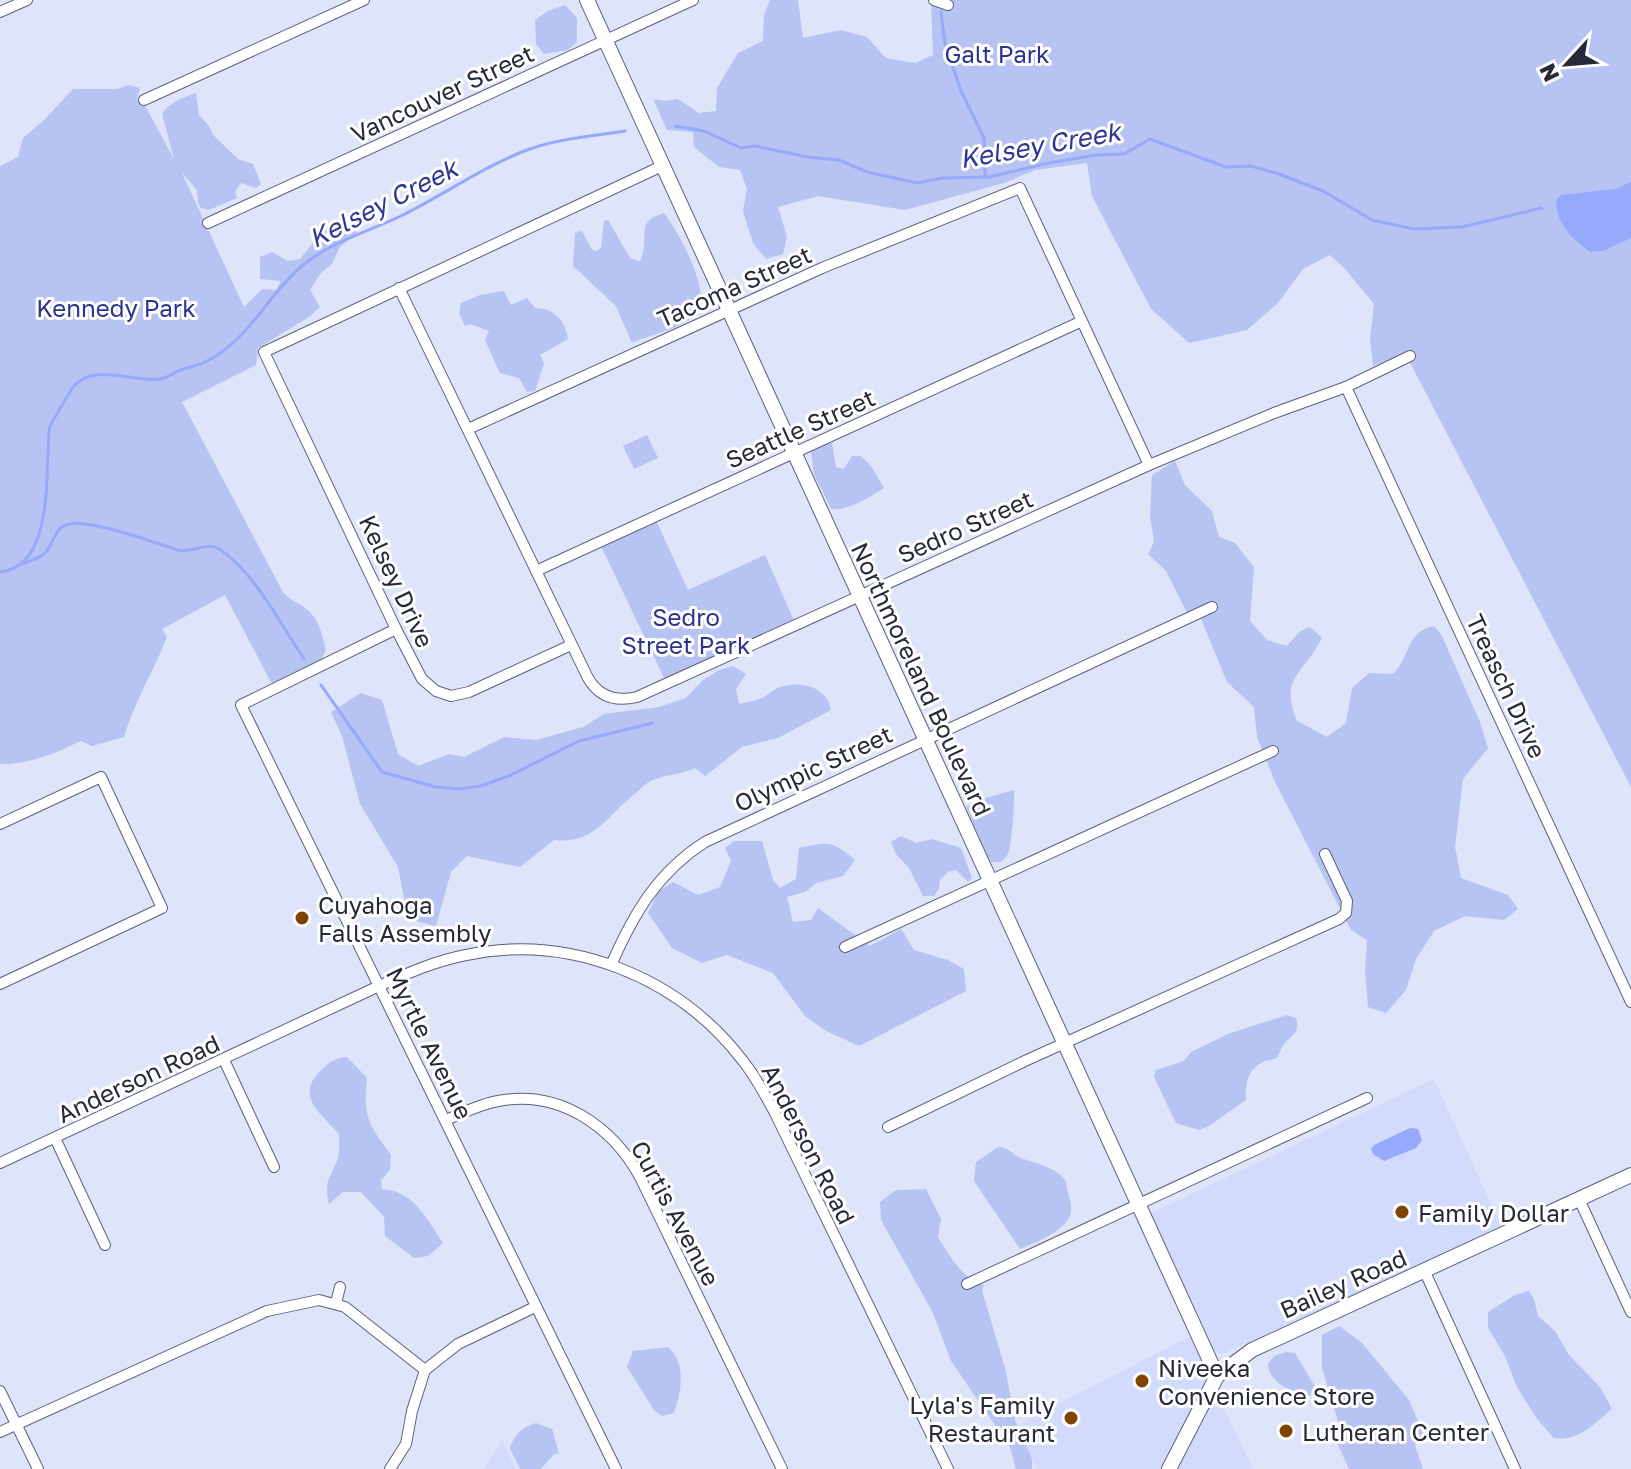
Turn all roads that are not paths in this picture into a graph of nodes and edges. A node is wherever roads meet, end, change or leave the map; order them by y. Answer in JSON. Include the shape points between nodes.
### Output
{"nodes":[{"id":1,"x":27,"y":0,"type":"edge"},
{"id":2,"x":364,"y":0,"type":"edge"},
{"id":3,"x":587,"y":0,"type":"edge"},
{"id":4,"x":693,"y":0,"type":"edge"},
{"id":5,"x":934,"y":0,"type":"edge"},
{"id":6,"x":948,"y":5,"type":"dead end"},
{"id":7,"x":0,"y":12,"type":"edge"},
{"id":8,"x":606,"y":40,"type":"junction"},
{"id":9,"x":144,"y":100,"type":"dead end"},
{"id":10,"x":662,"y":166,"type":"junction"},
{"id":11,"x":208,"y":223,"type":"dead end"},
{"id":12,"x":399,"y":288,"type":"junction"},
{"id":13,"x":728,"y":309,"type":"junction"},
{"id":14,"x":1080,"y":322,"type":"junction"},
{"id":15,"x":1410,"y":356,"type":"dead end"},
{"id":16,"x":1346,"y":387,"type":"junction"},
{"id":17,"x":468,"y":429,"type":"junction"},
{"id":18,"x":795,"y":453,"type":"junction"},
{"id":19,"x":1149,"y":465,"type":"junction"},
{"id":20,"x":536,"y":571,"type":"junction"},
{"id":21,"x":860,"y":596,"type":"junction"},
{"id":22,"x":1212,"y":607,"type":"dead end"},
{"id":23,"x":396,"y":629,"type":"junction"},
{"id":24,"x":571,"y":645,"type":"junction"},
{"id":25,"x":925,"y":738,"type":"junction"},
{"id":26,"x":1273,"y":751,"type":"dead end"},
{"id":27,"x":0,"y":824,"type":"edge"},
{"id":28,"x":1325,"y":854,"type":"dead end"},
{"id":29,"x":990,"y":881,"type":"junction"},
{"id":30,"x":845,"y":947,"type":"dead end"},
{"id":31,"x":612,"y":963,"type":"junction"},
{"id":32,"x":0,"y":984,"type":"edge"},
{"id":33,"x":379,"y":986,"type":"junction"},
{"id":34,"x":1631,"y":1002,"type":"edge"},
{"id":35,"x":1064,"y":1044,"type":"junction"},
{"id":36,"x":224,"y":1060,"type":"junction"},
{"id":37,"x":1367,"y":1098,"type":"dead end"},
{"id":38,"x":446,"y":1120,"type":"junction"},
{"id":39,"x":888,"y":1127,"type":"dead end"},
{"id":40,"x":55,"y":1138,"type":"junction"},
{"id":41,"x":0,"y":1163,"type":"edge"},
{"id":42,"x":274,"y":1167,"type":"dead end"},
{"id":43,"x":1631,"y":1175,"type":"edge"},
{"id":44,"x":1579,"y":1199,"type":"junction"},
{"id":45,"x":1138,"y":1205,"type":"junction"},
{"id":46,"x":105,"y":1245,"type":"dead end"},
{"id":47,"x":1424,"y":1270,"type":"junction"},
{"id":48,"x":967,"y":1284,"type":"dead end"},
{"id":49,"x":340,"y":1287,"type":"dead end"},
{"id":50,"x":336,"y":1303,"type":"junction"},
{"id":51,"x":535,"y":1307,"type":"junction"},
{"id":52,"x":1631,"y":1312,"type":"edge"},
{"id":53,"x":425,"y":1370,"type":"junction"},
{"id":54,"x":1217,"y":1376,"type":"junction"},
{"id":55,"x":0,"y":1391,"type":"edge"},
{"id":56,"x":16,"y":1425,"type":"junction"},
{"id":57,"x":0,"y":1432,"type":"edge"},
{"id":58,"x":38,"y":1469,"type":"edge"},
{"id":59,"x":390,"y":1469,"type":"edge"},
{"id":60,"x":616,"y":1469,"type":"edge"},
{"id":61,"x":782,"y":1469,"type":"edge"},
{"id":62,"x":948,"y":1469,"type":"edge"},
{"id":63,"x":1169,"y":1469,"type":"edge"},
{"id":64,"x":1515,"y":1469,"type":"edge"}],
"edges":[{"from":1,"to":7,"type":"street"},
{"from":2,"to":9,"type":"street"},
{"from":3,"to":8,"type":"street","name":"Northmoreland Boulevard"},
{"from":4,"to":8,"type":"street","name":"Vancouver Street"},
{"from":5,"to":6,"type":"street"},
{"from":8,"to":10,"type":"street","name":"Northmoreland Boulevard"},
{"from":8,"to":11,"type":"street","name":"Vancouver Street"},
{"from":10,"to":12,"type":"street"},
{"from":10,"to":13,"type":"street","name":"Northmoreland Boulevard"},
{"from":12,"to":17,"type":"street","name":"Sedro Street"},
{"from":12,"to":23,"type":"street","name":"Kelsey Drive","via":[[264,352]]},
{"from":13,"to":14,"type":"street","name":"Tacoma Street","via":[[1020,188]]},
{"from":13,"to":17,"type":"street","name":"Tacoma Street"},
{"from":13,"to":18,"type":"street","name":"Northmoreland Boulevard"},
{"from":14,"to":18,"type":"street","name":"Seattle Street"},
{"from":14,"to":19,"type":"street"},
{"from":15,"to":16,"type":"street","name":"Sedro Street"},
{"from":16,"to":19,"type":"street","name":"Sedro Street"},
{"from":16,"to":34,"type":"street","name":"Treasch Drive"},
{"from":17,"to":20,"type":"street","name":"Sedro Street"},
{"from":18,"to":20,"type":"street","name":"Seattle Street"},
{"from":18,"to":21,"type":"street","name":"Northmoreland Boulevard"},
{"from":19,"to":21,"type":"street","name":"Sedro Street"},
{"from":20,"to":24,"type":"street","name":"Sedro Street"},
{"from":21,"to":24,"type":"street","name":"Sedro Street","via":[[628,700],[592,686]]},
{"from":21,"to":25,"type":"street","name":"Northmoreland Boulevard"},
{"from":22,"to":25,"type":"street","name":"Olympic Street"},
{"from":23,"to":24,"type":"street","name":"Kelsey Drive","via":[[422,679],[451,696]]},
{"from":23,"to":33,"type":"street","name":"Myrtle Avenue","via":[[241,705]]},
{"from":25,"to":29,"type":"street","name":"Northmoreland Boulevard"},
{"from":25,"to":31,"type":"street","name":"Olympic Street","via":[[690,851],[638,907]]},
{"from":26,"to":29,"type":"street"},
{"from":27,"to":32,"type":"street","via":[[101,777],[162,908]]},
{"from":28,"to":35,"type":"street","via":[[1347,901],[1346,913]]},
{"from":29,"to":30,"type":"street"},
{"from":29,"to":35,"type":"street","name":"Northmoreland Boulevard"},
{"from":31,"to":33,"type":"street","name":"Anderson Road","via":[[543,950],[495,951],[441,961]]},
{"from":31,"to":62,"type":"street","name":"Anderson Road","via":[[691,1008],[753,1075]]},
{"from":33,"to":36,"type":"street","name":"Anderson Road"},
{"from":33,"to":38,"type":"street","name":"Myrtle Avenue"},
{"from":35,"to":39,"type":"street"},
{"from":35,"to":45,"type":"street","name":"Northmoreland Boulevard"},
{"from":36,"to":40,"type":"street","name":"Anderson Road"},
{"from":36,"to":42,"type":"street"},
{"from":37,"to":45,"type":"street"},
{"from":38,"to":51,"type":"street","name":"Myrtle Avenue"},
{"from":38,"to":61,"type":"street","name":"Curtis Avenue","via":[[498,1101],[536,1100],[574,1111],[621,1147]]},
{"from":40,"to":41,"type":"street","name":"Anderson Road"},
{"from":40,"to":46,"type":"street"},
{"from":43,"to":44,"type":"street","name":"Bailey Road"},
{"from":44,"to":47,"type":"street","name":"Bailey Road"},
{"from":44,"to":52,"type":"street"},
{"from":45,"to":48,"type":"street"},
{"from":45,"to":54,"type":"street","name":"Northmoreland Boulevard"},
{"from":47,"to":54,"type":"street","name":"Bailey Road","via":[[1267,1341]]},
{"from":47,"to":64,"type":"street"},
{"from":49,"to":50,"type":"street"},
{"from":50,"to":53,"type":"street"},
{"from":50,"to":56,"type":"street","via":[[319,1300],[267,1311]]},
{"from":51,"to":53,"type":"street","via":[[458,1344]]},
{"from":51,"to":60,"type":"street","name":"Myrtle Avenue"},
{"from":53,"to":59,"type":"street","via":[[406,1444]]},
{"from":54,"to":63,"type":"street","name":"Bailey Road"},
{"from":55,"to":56,"type":"street"},
{"from":56,"to":57,"type":"street"},
{"from":56,"to":58,"type":"street"}]}
